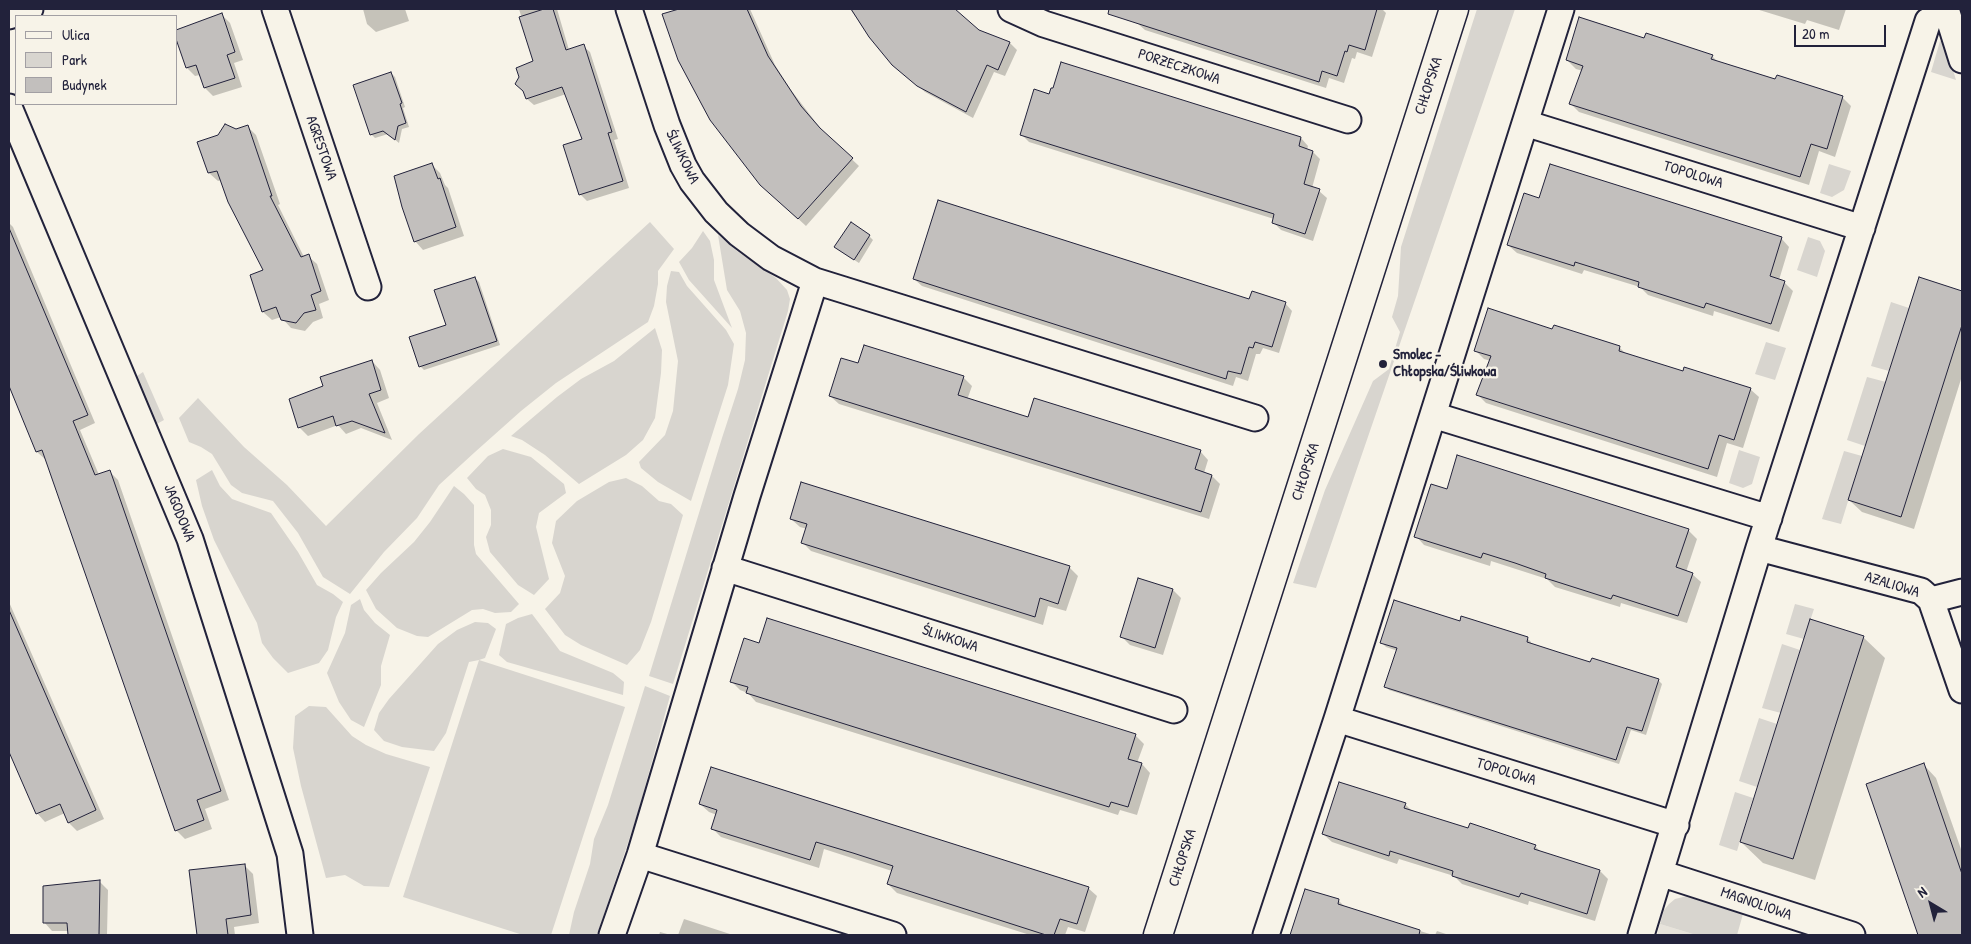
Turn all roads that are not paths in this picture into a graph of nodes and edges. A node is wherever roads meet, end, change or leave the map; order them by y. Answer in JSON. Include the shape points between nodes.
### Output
{"nodes":[{"id":1,"x":30,"y":9,"type":"edge"},
{"id":2,"x":275,"y":9,"type":"edge"},
{"id":3,"x":630,"y":9,"type":"edge"},
{"id":4,"x":1011,"y":9,"type":"edge"},
{"id":5,"x":1454,"y":9,"type":"edge"},
{"id":6,"x":1561,"y":9,"type":"edge"},
{"id":7,"x":1937,"y":15,"type":"edge"},
{"id":8,"x":9,"y":16,"type":"edge"},
{"id":9,"x":1962,"y":60,"type":"edge"},
{"id":10,"x":9,"y":107,"type":"edge"},
{"id":11,"x":1348,"y":120,"type":"dead end"},
{"id":12,"x":1525,"y":123,"type":"junction"},
{"id":13,"x":1862,"y":228,"type":"junction"},
{"id":14,"x":815,"y":281,"type":"junction"},
{"id":15,"x":368,"y":287,"type":"dead end"},
{"id":16,"x":1433,"y":415,"type":"junction"},
{"id":17,"x":1255,"y":418,"type":"dead end"},
{"id":18,"x":1769,"y":518,"type":"junction"},
{"id":19,"x":1759,"y":548,"type":"junction"},
{"id":20,"x":725,"y":568,"type":"junction"},
{"id":21,"x":1962,"y":592,"type":"edge"},
{"id":22,"x":1931,"y":600,"type":"junction"},
{"id":23,"x":1962,"y":690,"type":"edge"},
{"id":24,"x":1174,"y":710,"type":"dead end"},
{"id":25,"x":1337,"y":720,"type":"junction"},
{"id":26,"x":1676,"y":824,"type":"junction"},
{"id":27,"x":640,"y":855,"type":"junction"},
{"id":28,"x":1660,"y":873,"type":"junction"},
{"id":29,"x":300,"y":935,"type":"edge"},
{"id":30,"x":612,"y":935,"type":"edge"},
{"id":31,"x":893,"y":935,"type":"edge"},
{"id":32,"x":1158,"y":935,"type":"edge"},
{"id":33,"x":1266,"y":935,"type":"edge"},
{"id":34,"x":1641,"y":935,"type":"edge"},
{"id":35,"x":1852,"y":935,"type":"edge"}],
"edges":[{"from":1,"to":8,"type":"street"},
{"from":2,"to":15,"type":"street","name":"AGRESTOWA"},
{"from":3,"to":14,"type":"street","name":"ŚLIWKOWA","via":[[677,152],[692,181],[716,212],[752,246]]},
{"from":4,"to":11,"type":"street","name":"PORZECZKOWA","via":[[1044,24]]},
{"from":5,"to":32,"type":"street","name":"CHŁOPSKA"},
{"from":6,"to":12,"type":"street"},
{"from":7,"to":9,"type":"street"},
{"from":7,"to":13,"type":"street"},
{"from":10,"to":29,"type":"street","name":"JAGODOWA","via":[[190,539],[290,854]]},
{"from":12,"to":13,"type":"street","name":"TOPOLOWA"},
{"from":12,"to":16,"type":"street"},
{"from":13,"to":18,"type":"street"},
{"from":14,"to":17,"type":"street","name":"ŚLIWKOWA"},
{"from":14,"to":20,"type":"street"},
{"from":16,"to":18,"type":"street"},
{"from":16,"to":25,"type":"street"},
{"from":18,"to":19,"type":"street"},
{"from":19,"to":22,"type":"street","name":"AZALIOWA","via":[[1921,591]]},
{"from":19,"to":26,"type":"street"},
{"from":20,"to":24,"type":"street","name":"ŚLIWKOWA"},
{"from":20,"to":27,"type":"street"},
{"from":21,"to":22,"type":"street"},
{"from":22,"to":23,"type":"street","name":"AZALIOWA"},
{"from":25,"to":26,"type":"street","name":"TOPOLOWA"},
{"from":25,"to":33,"type":"street"},
{"from":26,"to":28,"type":"street"},
{"from":27,"to":30,"type":"street"},
{"from":27,"to":31,"type":"street"},
{"from":28,"to":34,"type":"street"},
{"from":28,"to":35,"type":"street","name":"MAGNOLIOWA"}]}
